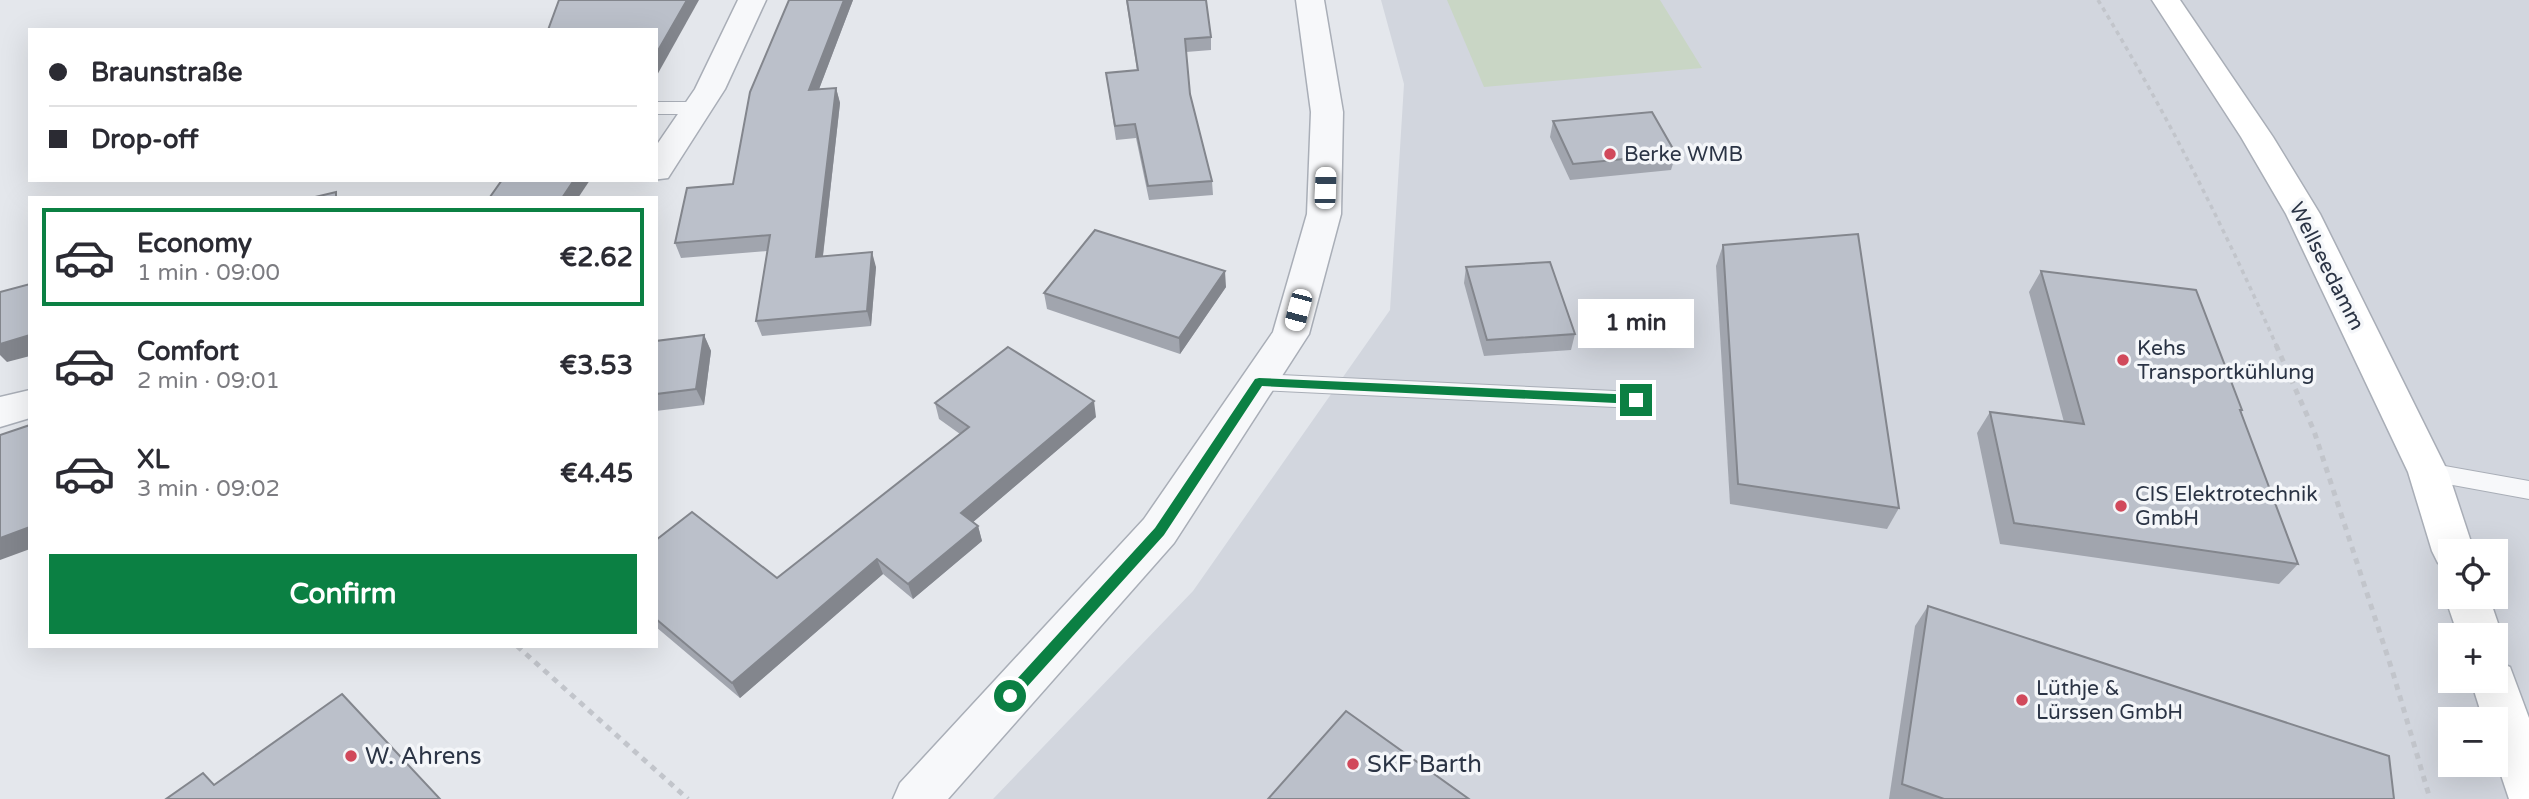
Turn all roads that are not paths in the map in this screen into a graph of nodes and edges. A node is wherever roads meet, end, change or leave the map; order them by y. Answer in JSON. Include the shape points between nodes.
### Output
{"nodes":[{"id":1,"x":752,"y":0,"type":"edge"},
{"id":2,"x":2166,"y":0,"type":"edge"},
{"id":3,"x":1313,"y":14,"type":"edge"},
{"id":4,"x":658,"y":108,"type":"edge"},
{"id":5,"x":698,"y":108,"type":"junction"},
{"id":6,"x":658,"y":168,"type":"edge"},
{"id":7,"x":1259,"y":382,"type":"junction"},
{"id":8,"x":1636,"y":400,"type":"dead end"},
{"id":9,"x":28,"y":405,"type":"edge"},
{"id":10,"x":0,"y":412,"type":"edge"},
{"id":11,"x":2428,"y":472,"type":"junction"},
{"id":12,"x":2529,"y":490,"type":"edge"},
{"id":13,"x":2449,"y":539,"type":"edge"},
{"id":14,"x":2498,"y":693,"type":"edge"},
{"id":15,"x":2529,"y":790,"type":"edge"},
{"id":16,"x":917,"y":799,"type":"edge"}],
"edges":[{"from":1,"to":5,"type":"street"},
{"from":2,"to":11,"type":"main road","name":"Wellseedamm","via":[[2303,214]]},
{"from":3,"to":7,"type":"street","via":[[1327,112],[1324,214],[1291,334]]},
{"from":4,"to":5,"type":"lane"},
{"from":5,"to":6,"type":"street"},
{"from":7,"to":8,"type":"lane"},
{"from":7,"to":16,"type":"street","via":[[1159,531]]},
{"from":9,"to":10,"type":"street"},
{"from":11,"to":12,"type":"lane"},
{"from":11,"to":13,"type":"main road","name":"Wellseedamm"},
{"from":14,"to":15,"type":"main road"}]}
